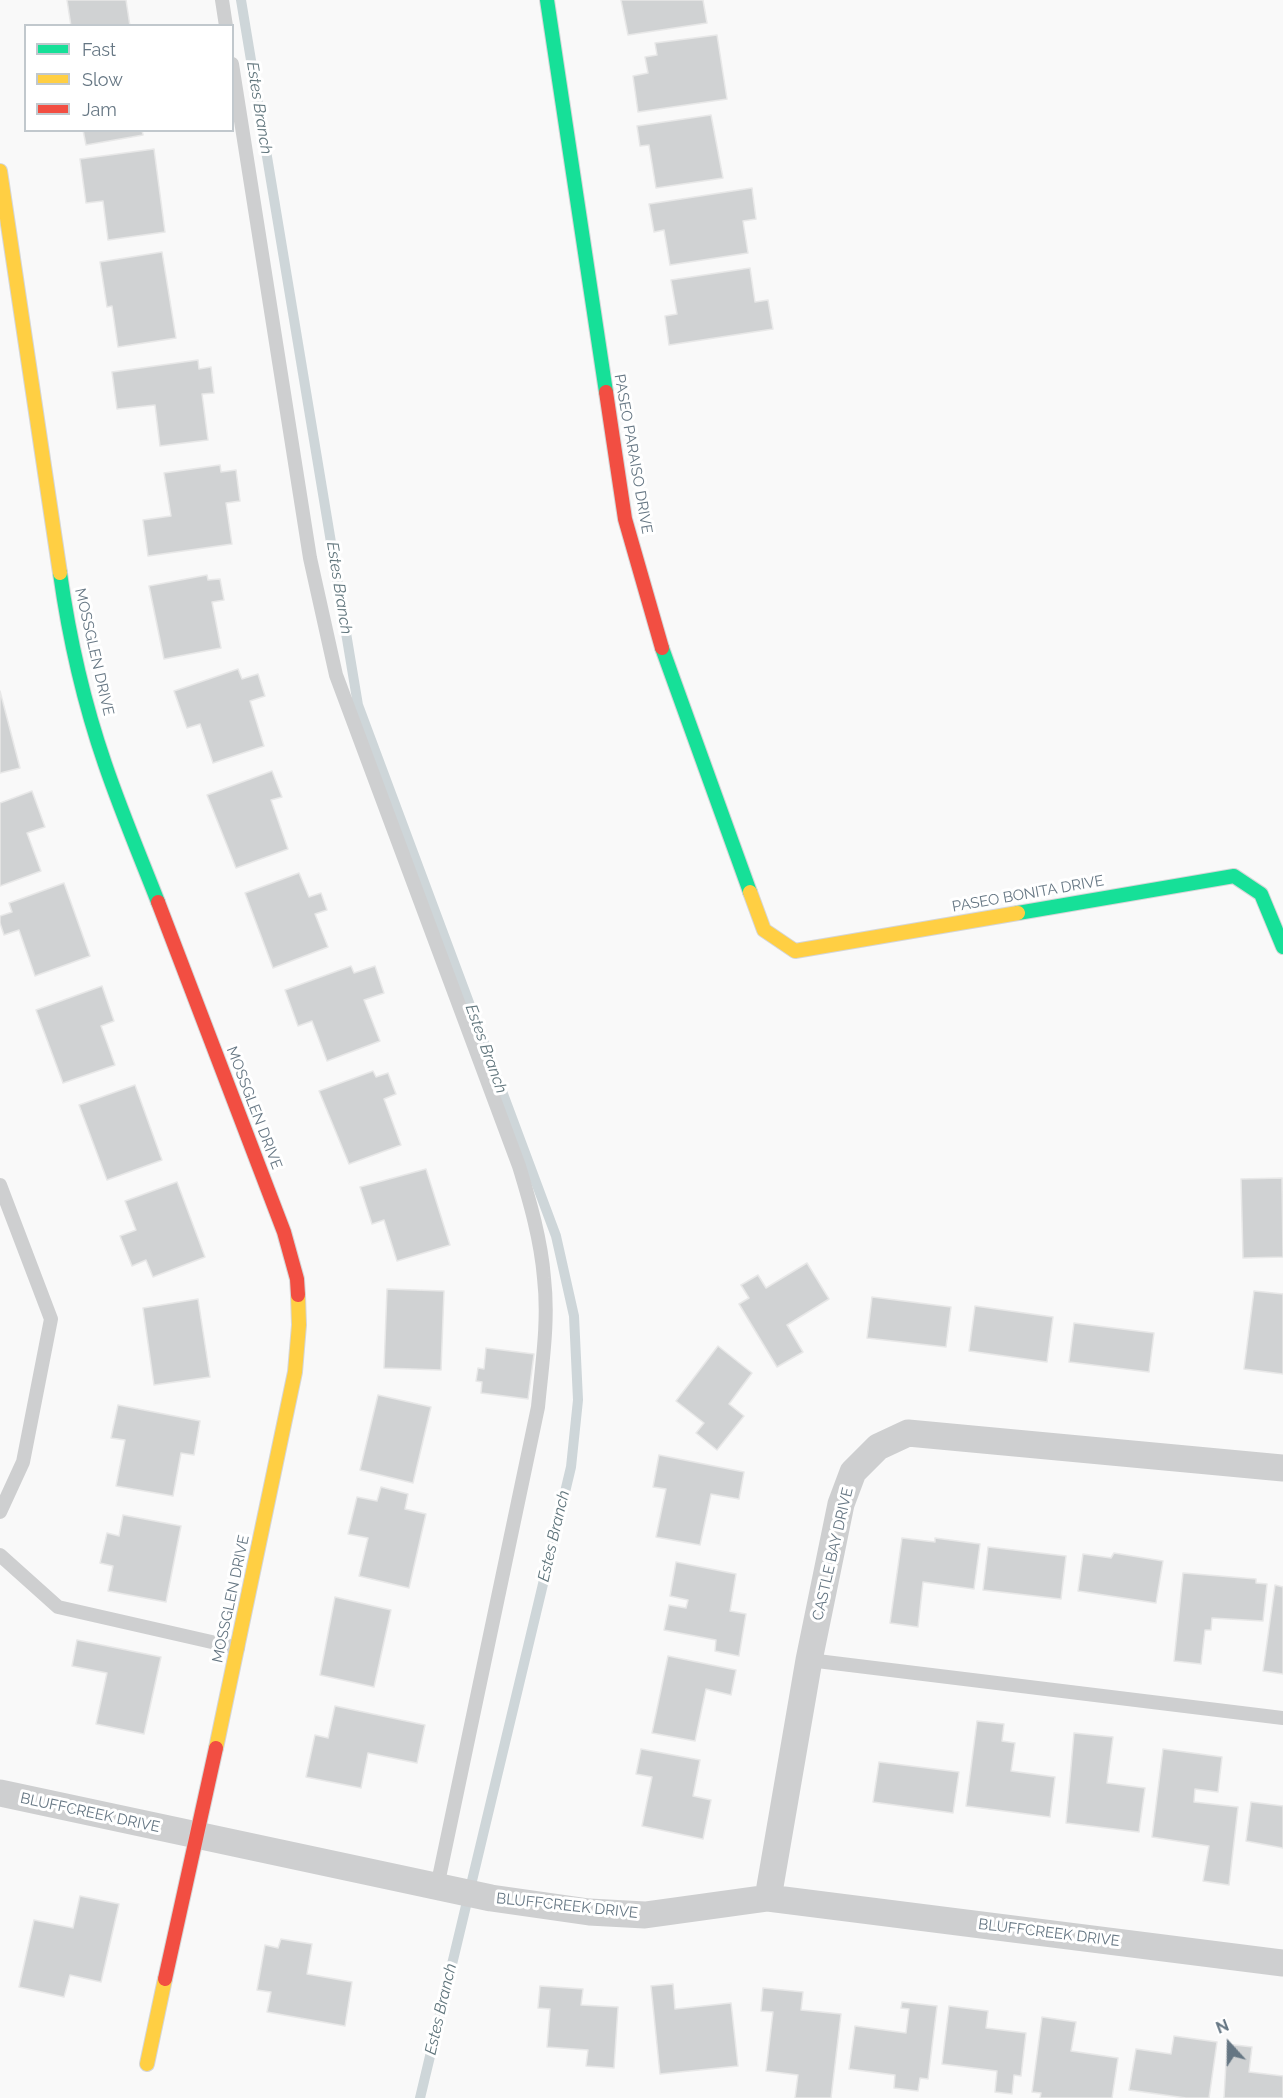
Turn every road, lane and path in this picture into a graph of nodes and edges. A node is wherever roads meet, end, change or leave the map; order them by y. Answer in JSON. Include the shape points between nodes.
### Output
{"nodes":[{"id":1,"x":222,"y":0,"type":"edge"},
{"id":2,"x":547,"y":0,"type":"edge"},
{"id":3,"x":226,"y":24,"type":"edge"},
{"id":4,"x":234,"y":77,"type":"edge"},
{"id":5,"x":0,"y":171,"type":"edge"},
{"id":6,"x":1283,"y":947,"type":"edge"},
{"id":7,"x":795,"y":951,"type":"joint"},
{"id":8,"x":0,"y":1185,"type":"edge"},
{"id":9,"x":1283,"y":1468,"type":"edge"},
{"id":10,"x":0,"y":1512,"type":"edge"},
{"id":11,"x":0,"y":1555,"type":"edge"},
{"id":12,"x":238,"y":1648,"type":"junction"},
{"id":13,"x":809,"y":1660,"type":"junction"},
{"id":14,"x":1283,"y":1718,"type":"edge"},
{"id":15,"x":0,"y":1793,"type":"edge"},
{"id":16,"x":197,"y":1836,"type":"junction"},
{"id":17,"x":447,"y":1888,"type":"junction"},
{"id":18,"x":768,"y":1898,"type":"junction"},
{"id":19,"x":1283,"y":1963,"type":"edge"},
{"id":20,"x":147,"y":2064,"type":"dead end"}],
"edges":[{"from":1,"to":3,"type":"lane"},
{"from":2,"to":7,"type":"street","name":"PASEO PARAISO DRIVE","via":[[625,519],[655,627],[764,930]]},
{"from":4,"to":17,"type":"lane","via":[[310,558],[336,675],[519,1166],[545,1280],[538,1407]]},
{"from":5,"to":12,"type":"street","name":"MOSSGLEN DRIVE","via":[[64,602],[85,696],[105,764],[284,1232],[297,1279],[295,1372]]},
{"from":6,"to":7,"type":"street","name":"PASEO BONITA DRIVE","via":[[1261,894],[1234,876]]},
{"from":8,"to":10,"type":"lane","via":[[51,1319],[23,1462]]},
{"from":9,"to":13,"type":"street","name":"CASTLE BAY DRIVE","via":[[908,1433],[878,1447],[853,1472],[841,1504]]},
{"from":11,"to":12,"type":"lane","via":[[58,1607]]},
{"from":12,"to":16,"type":"street","name":"MOSSGLEN DRIVE"},
{"from":13,"to":14,"type":"lane"},
{"from":13,"to":18,"type":"street","name":"CASTLE BAY DRIVE"},
{"from":15,"to":16,"type":"street","name":"BLUFFCREEK DRIVE"},
{"from":16,"to":17,"type":"street","name":"BLUFFCREEK DRIVE"},
{"from":16,"to":20,"type":"street","name":"MOSSGLEN DRIVE"},
{"from":17,"to":18,"type":"street","name":"BLUFFCREEK DRIVE","via":[[589,1912],[645,1915]]},
{"from":18,"to":19,"type":"street","name":"BLUFFCREEK DRIVE"}]}
